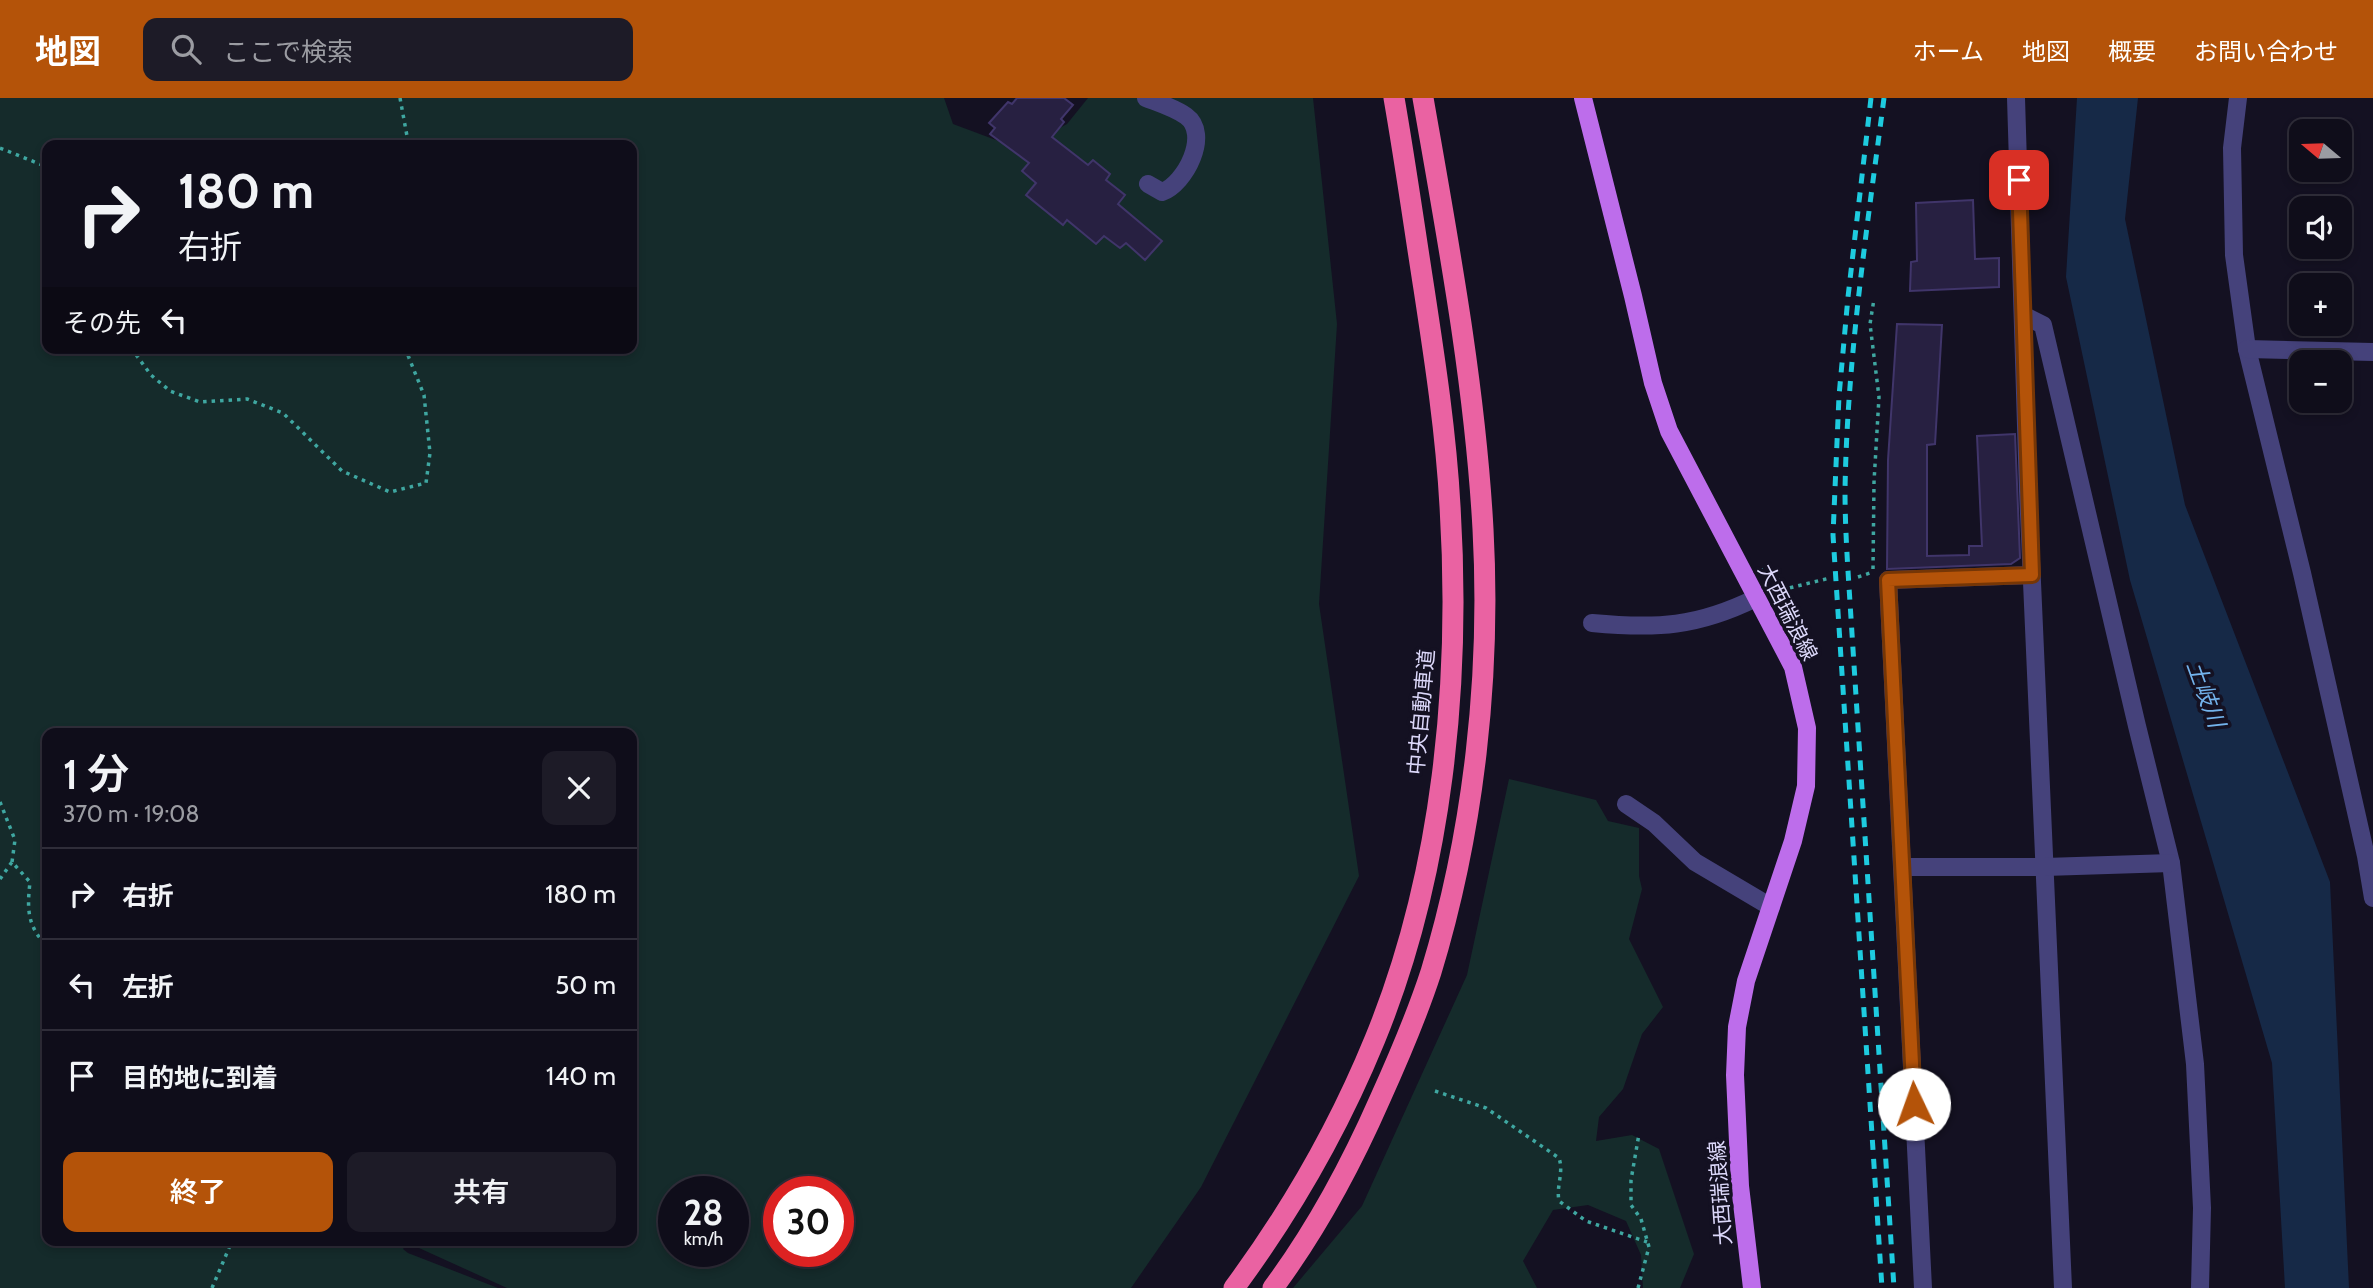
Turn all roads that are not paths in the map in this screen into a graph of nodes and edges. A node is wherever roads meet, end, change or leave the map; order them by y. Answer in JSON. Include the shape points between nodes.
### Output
{"nodes":[{"id":1,"x":1146,"y":98,"type":"edge"},
{"id":2,"x":1394,"y":98,"type":"edge"},
{"id":3,"x":1423,"y":98,"type":"edge"},
{"id":4,"x":1583,"y":98,"type":"edge"},
{"id":5,"x":2016,"y":98,"type":"edge"},
{"id":6,"x":2238,"y":98,"type":"edge"},
{"id":7,"x":1148,"y":184,"type":"dead end"},
{"id":8,"x":2023,"y":315,"type":"junction"},
{"id":9,"x":2247,"y":349,"type":"junction"},
{"id":10,"x":2373,"y":352,"type":"edge"},
{"id":11,"x":2032,"y":575,"type":"junction"},
{"id":12,"x":1756,"y":598,"type":"junction"},
{"id":13,"x":1592,"y":623,"type":"dead end"},
{"id":14,"x":1626,"y":804,"type":"dead end"},
{"id":15,"x":2172,"y":863,"type":"junction"},
{"id":16,"x":1902,"y":867,"type":"junction"},
{"id":17,"x":2045,"y":867,"type":"junction"},
{"id":18,"x":2373,"y":898,"type":"edge"},
{"id":19,"x":1771,"y":907,"type":"junction"},
{"id":20,"x":1234,"y":1288,"type":"edge"},
{"id":21,"x":1273,"y":1288,"type":"edge"},
{"id":22,"x":1752,"y":1288,"type":"edge"},
{"id":23,"x":1923,"y":1288,"type":"edge"},
{"id":24,"x":2063,"y":1288,"type":"edge"},
{"id":25,"x":2200,"y":1288,"type":"edge"}],
"edges":[{"from":1,"to":7,"type":"street","via":[[1187,116],[1196,135],[1196,145],[1178,183],[1162,192]]},
{"from":2,"to":20,"type":"highway","name":"中央自動車道","via":[[1445,433],[1453,590],[1447,732],[1432,842],[1407,947],[1375,1038],[1294,1199]]},
{"from":3,"to":21,"type":"highway","via":[[1455,281],[1483,530],[1481,688],[1467,815],[1451,901],[1404,1046],[1358,1149]]},
{"from":4,"to":12,"type":"main road","name":"大西瑞浪線","via":[[1653,383],[1669,430]]},
{"from":5,"to":8,"type":"street"},
{"from":6,"to":9,"type":"street","via":[[2232,148],[2234,255]]},
{"from":8,"to":11,"type":"street"},
{"from":8,"to":15,"type":"street","via":[[2043,325]]},
{"from":9,"to":10,"type":"street"},
{"from":9,"to":18,"type":"street"},
{"from":11,"to":16,"type":"street","via":[[1888,580]]},
{"from":11,"to":17,"type":"street"},
{"from":12,"to":13,"type":"street","via":[[1683,623],[1637,627]]},
{"from":12,"to":19,"type":"main road","name":"大西瑞浪線","via":[[1793,667],[1807,728],[1807,786]]},
{"from":14,"to":19,"type":"street","via":[[1695,862]]},
{"from":15,"to":17,"type":"street"},
{"from":15,"to":25,"type":"street","via":[[2195,1065],[2202,1208]]},
{"from":16,"to":17,"type":"street"},
{"from":16,"to":23,"type":"street"},
{"from":17,"to":24,"type":"street"},
{"from":19,"to":22,"type":"main road","name":"大西瑞浪線","via":[[1746,981],[1737,1027],[1740,1186]]}]}
